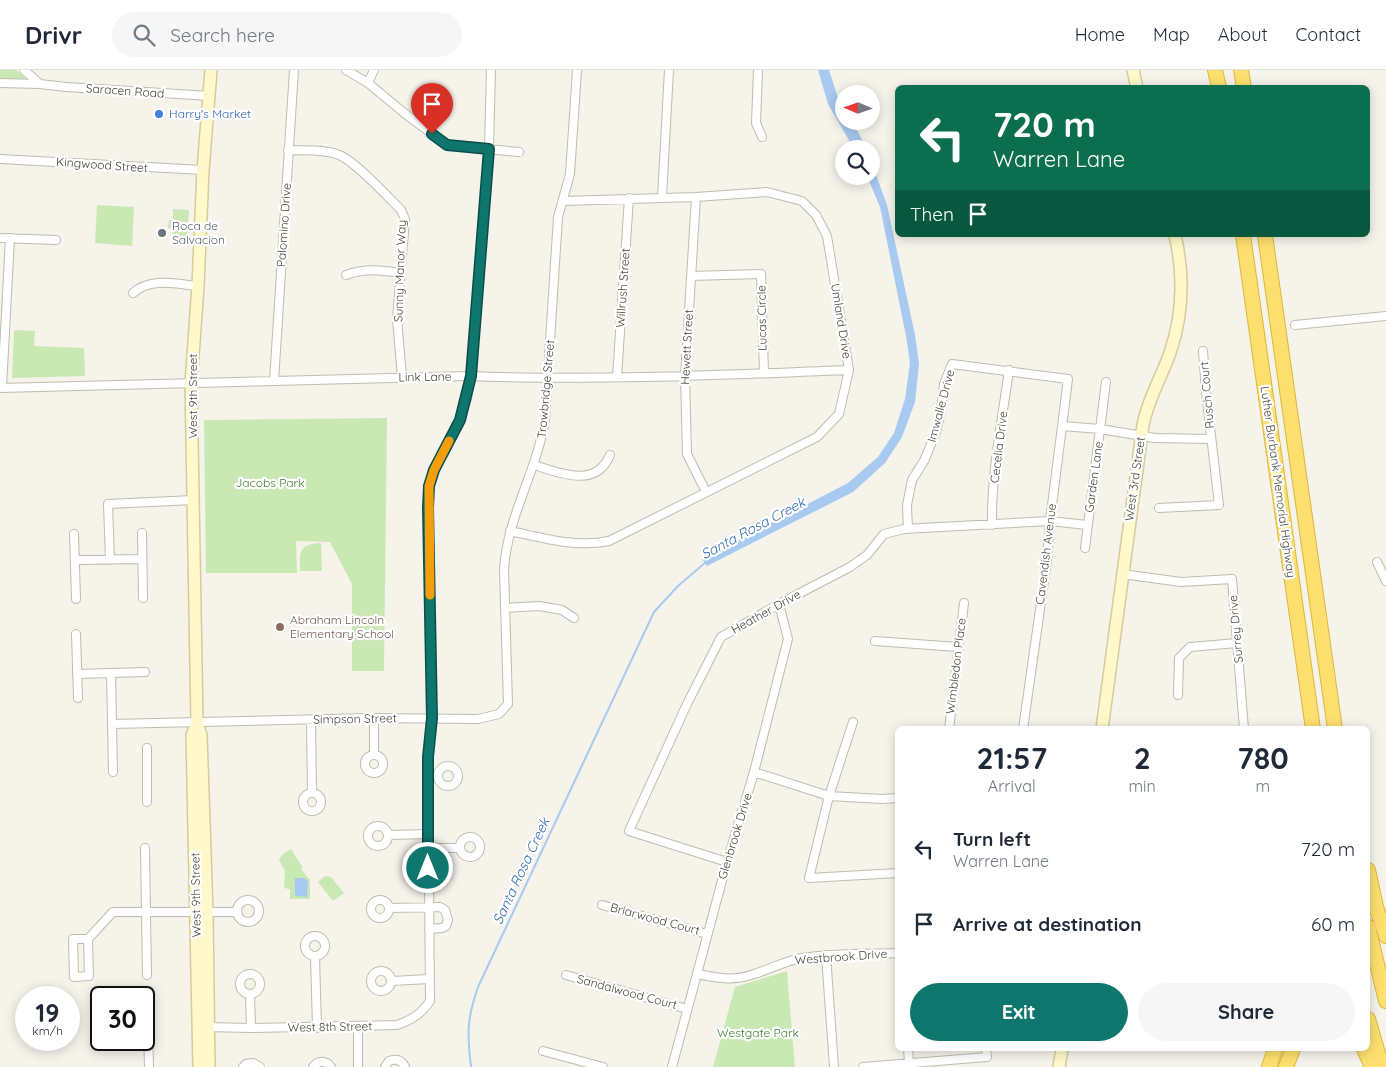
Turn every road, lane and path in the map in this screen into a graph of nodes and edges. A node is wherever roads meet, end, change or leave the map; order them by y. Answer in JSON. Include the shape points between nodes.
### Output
{"nodes":[{"id":1,"x":24,"y":70,"type":"edge"},
{"id":2,"x":211,"y":70,"type":"edge"},
{"id":3,"x":294,"y":70,"type":"edge"},
{"id":4,"x":346,"y":70,"type":"edge"},
{"id":5,"x":374,"y":70,"type":"edge"},
{"id":6,"x":491,"y":70,"type":"edge"},
{"id":7,"x":577,"y":70,"type":"edge"},
{"id":8,"x":669,"y":70,"type":"edge"},
{"id":9,"x":758,"y":70,"type":"edge"},
{"id":10,"x":1133,"y":70,"type":"edge"},
{"id":11,"x":1215,"y":70,"type":"edge"},
{"id":12,"x":1219,"y":70,"type":"edge"},
{"id":13,"x":1241,"y":70,"type":"edge"},
{"id":14,"x":1247,"y":70,"type":"edge"},
{"id":15,"x":0,"y":83,"type":"edge"},
{"id":16,"x":40,"y":84,"type":"junction"},
{"id":17,"x":368,"y":84,"type":"junction"},
{"id":18,"x":1136,"y":85,"type":"edge"},
{"id":19,"x":1220,"y":85,"type":"edge"},
{"id":20,"x":1221,"y":85,"type":"edge"},
{"id":21,"x":1244,"y":85,"type":"edge"},
{"id":22,"x":1245,"y":85,"type":"edge"},
{"id":23,"x":210,"y":96,"type":"junction"},
{"id":24,"x":762,"y":136,"type":"dead end"},
{"id":25,"x":489,"y":149,"type":"junction"},
{"id":26,"x":288,"y":150,"type":"junction"},
{"id":27,"x":519,"y":152,"type":"dead end"},
{"id":28,"x":0,"y":159,"type":"edge"},
{"id":29,"x":203,"y":170,"type":"junction"},
{"id":30,"x":662,"y":197,"type":"junction"},
{"id":31,"x":696,"y":197,"type":"junction"},
{"id":32,"x":628,"y":198,"type":"junction"},
{"id":33,"x":563,"y":201,"type":"junction"},
{"id":34,"x":1175,"y":237,"type":"edge"},
{"id":35,"x":1243,"y":237,"type":"edge"},
{"id":36,"x":1265,"y":237,"type":"edge"},
{"id":37,"x":0,"y":238,"type":"edge"},
{"id":38,"x":10,"y":238,"type":"junction"},
{"id":39,"x":56,"y":240,"type":"dead end"},
{"id":40,"x":400,"y":273,"type":"junction"},
{"id":41,"x":346,"y":275,"type":"dead end"},
{"id":42,"x":691,"y":276,"type":"junction"},
{"id":43,"x":198,"y":286,"type":"junction"},
{"id":44,"x":133,"y":293,"type":"dead end"},
{"id":45,"x":1386,"y":316,"type":"edge"},
{"id":46,"x":1295,"y":325,"type":"dead end"},
{"id":47,"x":1203,"y":351,"type":"dead end"},
{"id":48,"x":849,"y":370,"type":"junction"},
{"id":49,"x":1009,"y":370,"type":"junction"},
{"id":50,"x":764,"y":373,"type":"junction"},
{"id":51,"x":471,"y":376,"type":"junction"},
{"id":52,"x":685,"y":376,"type":"junction"},
{"id":53,"x":402,"y":377,"type":"junction"},
{"id":54,"x":617,"y":378,"type":"junction"},
{"id":55,"x":548,"y":379,"type":"junction"},
{"id":56,"x":1068,"y":379,"type":"joint"},
{"id":57,"x":274,"y":381,"type":"junction"},
{"id":58,"x":1106,"y":382,"type":"dead end"},
{"id":59,"x":190,"y":383,"type":"junction"},
{"id":60,"x":1,"y":388,"type":"edge"},
{"id":61,"x":1062,"y":426,"type":"junction"},
{"id":62,"x":1100,"y":429,"type":"junction"},
{"id":63,"x":1141,"y":436,"type":"junction"},
{"id":64,"x":1211,"y":439,"type":"junction"},
{"id":65,"x":610,"y":454,"type":"dead end"},
{"id":66,"x":534,"y":465,"type":"junction"},
{"id":67,"x":706,"y":492,"type":"junction"},
{"id":68,"x":193,"y":500,"type":"junction"},
{"id":69,"x":1159,"y":508,"type":"dead end"},
{"id":70,"x":1050,"y":521,"type":"junction"},
{"id":71,"x":992,"y":525,"type":"junction"},
{"id":72,"x":1087,"y":525,"type":"junction"},
{"id":73,"x":908,"y":529,"type":"junction"},
{"id":74,"x":510,"y":531,"type":"junction"},
{"id":75,"x":142,"y":533,"type":"dead end"},
{"id":76,"x":74,"y":534,"type":"dead end"},
{"id":77,"x":1085,"y":548,"type":"dead end"},
{"id":78,"x":142,"y":559,"type":"junction"},
{"id":79,"x":75,"y":560,"type":"junction"},
{"id":80,"x":110,"y":560,"type":"junction"},
{"id":81,"x":1376,"y":562,"type":"dead end"},
{"id":82,"x":1122,"y":574,"type":"junction"},
{"id":83,"x":1386,"y":581,"type":"edge"},
{"id":84,"x":143,"y":598,"type":"dead end"},
{"id":85,"x":76,"y":599,"type":"dead end"},
{"id":86,"x":964,"y":603,"type":"dead end"},
{"id":87,"x":779,"y":604,"type":"junction"},
{"id":88,"x":505,"y":608,"type":"junction"},
{"id":89,"x":574,"y":618,"type":"dead end"},
{"id":90,"x":76,"y":634,"type":"dead end"},
{"id":91,"x":875,"y":641,"type":"dead end"},
{"id":92,"x":1237,"y":642,"type":"junction"},
{"id":93,"x":958,"y":648,"type":"junction"},
{"id":94,"x":145,"y":672,"type":"dead end"},
{"id":95,"x":111,"y":673,"type":"junction"},
{"id":96,"x":77,"y":674,"type":"junction"},
{"id":97,"x":1178,"y":695,"type":"dead end"},
{"id":98,"x":78,"y":698,"type":"dead end"},
{"id":99,"x":508,"y":704,"type":"joint"},
{"id":100,"x":374,"y":718,"type":"junction"},
{"id":101,"x":432,"y":718,"type":"junction"},
{"id":102,"x":312,"y":720,"type":"junction"},
{"id":103,"x":853,"y":722,"type":"dead end"},
{"id":104,"x":197,"y":723,"type":"junction"},
{"id":105,"x":112,"y":724,"type":"junction"},
{"id":106,"x":1312,"y":725,"type":"edge"},
{"id":107,"x":948,"y":726,"type":"edge"},
{"id":108,"x":1022,"y":726,"type":"edge"},
{"id":109,"x":1102,"y":726,"type":"edge"},
{"id":110,"x":1244,"y":726,"type":"edge"},
{"id":111,"x":1336,"y":726,"type":"edge"},
{"id":112,"x":147,"y":748,"type":"dead end"},
{"id":113,"x":374,"y":754,"type":"dead end"},
{"id":114,"x":113,"y":772,"type":"dead end"},
{"id":115,"x":754,"y":772,"type":"junction"},
{"id":116,"x":428,"y":776,"type":"junction"},
{"id":117,"x":438,"y":776,"type":"dead end"},
{"id":118,"x":312,"y":793,"type":"dead end"},
{"id":119,"x":830,"y":796,"type":"junction"},
{"id":120,"x":895,"y":798,"type":"edge"},
{"id":121,"x":147,"y":802,"type":"dead end"},
{"id":122,"x":428,"y":834,"type":"junction"},
{"id":123,"x":388,"y":836,"type":"dead end"},
{"id":124,"x":145,"y":848,"type":"dead end"},
{"id":125,"x":428,"y":848,"type":"junction"},
{"id":126,"x":460,"y":848,"type":"dead end"},
{"id":127,"x":727,"y":862,"type":"junction"},
{"id":128,"x":895,"y":873,"type":"edge"},
{"id":129,"x":1370,"y":879,"type":"edge"},
{"id":130,"x":602,"y":905,"type":"dead end"},
{"id":131,"x":428,"y":907,"type":"junction"},
{"id":132,"x":390,"y":908,"type":"dead end"},
{"id":133,"x":146,"y":912,"type":"junction"},
{"id":134,"x":202,"y":912,"type":"junction"},
{"id":135,"x":237,"y":912,"type":"dead end"},
{"id":136,"x":428,"y":929,"type":"junction"},
{"id":137,"x":707,"y":934,"type":"junction"},
{"id":138,"x":1370,"y":936,"type":"edge"},
{"id":139,"x":1386,"y":936,"type":"edge"},
{"id":140,"x":88,"y":938,"type":"junction"},
{"id":141,"x":895,"y":953,"type":"edge"},
{"id":142,"x":826,"y":955,"type":"junction"},
{"id":143,"x":315,"y":956,"type":"dead end"},
{"id":144,"x":698,"y":974,"type":"junction"},
{"id":145,"x":147,"y":975,"type":"dead end"},
{"id":146,"x":566,"y":975,"type":"dead end"},
{"id":147,"x":429,"y":979,"type":"junction"},
{"id":148,"x":392,"y":981,"type":"dead end"},
{"id":149,"x":250,"y":994,"type":"dead end"},
{"id":150,"x":1386,"y":1001,"type":"edge"},
{"id":151,"x":688,"y":1009,"type":"junction"},
{"id":152,"x":1370,"y":1026,"type":"edge"},
{"id":153,"x":204,"y":1027,"type":"junction"},
{"id":154,"x":358,"y":1027,"type":"junction"},
{"id":155,"x":251,"y":1028,"type":"junction"},
{"id":156,"x":317,"y":1028,"type":"junction"},
{"id":157,"x":149,"y":1051,"type":"edge"},
{"id":158,"x":543,"y":1051,"type":"dead end"},
{"id":159,"x":908,"y":1051,"type":"edge"},
{"id":160,"x":1062,"y":1051,"type":"edge"},
{"id":161,"x":1273,"y":1051,"type":"edge"},
{"id":162,"x":1292,"y":1051,"type":"edge"},
{"id":163,"x":1365,"y":1051,"type":"edge"},
{"id":164,"x":986,"y":1053,"type":"edge"},
{"id":165,"x":909,"y":1062,"type":"junction"},
{"id":166,"x":149,"y":1067,"type":"edge"},
{"id":167,"x":199,"y":1067,"type":"edge"},
{"id":168,"x":209,"y":1067,"type":"edge"},
{"id":169,"x":243,"y":1067,"type":"edge"},
{"id":170,"x":260,"y":1067,"type":"edge"},
{"id":171,"x":313,"y":1067,"type":"edge"},
{"id":172,"x":331,"y":1067,"type":"edge"},
{"id":173,"x":358,"y":1067,"type":"edge"},
{"id":174,"x":385,"y":1067,"type":"edge"},
{"id":175,"x":405,"y":1067,"type":"edge"},
{"id":176,"x":603,"y":1067,"type":"edge"},
{"id":177,"x":672,"y":1067,"type":"edge"},
{"id":178,"x":834,"y":1067,"type":"edge"},
{"id":179,"x":864,"y":1067,"type":"edge"},
{"id":180,"x":1059,"y":1067,"type":"edge"},
{"id":181,"x":1269,"y":1067,"type":"edge"},
{"id":182,"x":1286,"y":1067,"type":"edge"},
{"id":183,"x":1372,"y":1067,"type":"edge"},
{"id":184,"x":1382,"y":1067,"type":"edge"}],
"edges":[{"from":1,"to":16,"type":"street"},
{"from":2,"to":23,"type":"street","name":"West 9th Street"},
{"from":3,"to":26,"type":"street","name":"Palomino Drive"},
{"from":4,"to":17,"type":"street"},
{"from":5,"to":17,"type":"street"},
{"from":6,"to":25,"type":"street","name":"West 8th Street"},
{"from":7,"to":33,"type":"street","name":"Trowbridge Street","via":[[570,174]]},
{"from":8,"to":30,"type":"street"},
{"from":9,"to":24,"type":"street","via":[[756,123]]},
{"from":10,"to":18,"type":"street"},
{"from":11,"to":19,"type":"highway"},
{"from":12,"to":20,"type":"highway"},
{"from":13,"to":21,"type":"highway"},
{"from":14,"to":22,"type":"highway"},
{"from":15,"to":16,"type":"street","name":"Saracen Road"},
{"from":16,"to":23,"type":"street","name":"Saracen Road"},
{"from":17,"to":25,"type":"street","via":[[447,145]]},
{"from":23,"to":29,"type":"street","name":"West 9th Street"},
{"from":25,"to":27,"type":"street"},
{"from":25,"to":51,"type":"street","name":"West 8th Street"},
{"from":26,"to":40,"type":"street","name":"Sunny Manor Way","via":[[341,155],[401,210],[404,219]]},
{"from":26,"to":57,"type":"street","name":"Palomino Drive"},
{"from":28,"to":29,"type":"street","name":"Kingwood Street"},
{"from":29,"to":43,"type":"street","name":"West 9th Street"},
{"from":30,"to":31,"type":"street","name":"Umland Drive"},
{"from":30,"to":32,"type":"street","name":"Umland Drive"},
{"from":31,"to":42,"type":"street","name":"Hewett Street"},
{"from":31,"to":48,"type":"street","name":"Umland Drive","via":[[767,192],[802,201],[816,215],[827,236]]},
{"from":32,"to":33,"type":"street","name":"Umland Drive"},
{"from":32,"to":54,"type":"street","name":"Willrush Street"},
{"from":33,"to":55,"type":"street","name":"Trowbridge Street","via":[[558,216]]},
{"from":34,"to":63,"type":"street","name":"West 3rd Street","via":[[1181,272],[1179,312],[1170,352],[1148,402]]},
{"from":35,"to":106,"type":"highway","name":"Luther Burbank Memorial Highway"},
{"from":36,"to":111,"type":"highway","name":"Luther Burbank Memorial Highway"},
{"from":37,"to":38,"type":"street"},
{"from":38,"to":39,"type":"street"},
{"from":38,"to":60,"type":"street"},
{"from":40,"to":41,"type":"street","via":[[371,269]]},
{"from":40,"to":53,"type":"street","name":"Sunny Manor Way","via":[[397,319]]},
{"from":42,"to":50,"type":"street","name":"Lucas Circle","via":[[761,274]]},
{"from":42,"to":52,"type":"street","name":"Hewett Street"},
{"from":43,"to":44,"type":"street","via":[[150,283]]},
{"from":43,"to":59,"type":"street","name":"West 9th Street"},
{"from":45,"to":46,"type":"street"},
{"from":47,"to":64,"type":"street","name":"Rusch Court"},
{"from":48,"to":50,"type":"street","name":"Link Lane"},
{"from":48,"to":67,"type":"street","name":"Umland Drive","via":[[839,414],[817,437]]},
{"from":49,"to":56,"type":"street","name":"Imwalle Drive"},
{"from":49,"to":71,"type":"street","name":"Cecelia Drive"},
{"from":49,"to":73,"type":"street","name":"Imwalle Drive","via":[[952,364],[944,384],[936,432],[912,480],[907,505]]},
{"from":50,"to":52,"type":"street","name":"Link Lane"},
{"from":51,"to":53,"type":"street","name":"Link Lane"},
{"from":51,"to":55,"type":"street","name":"Link Lane"},
{"from":51,"to":101,"type":"street","name":"West 8th Street","via":[[460,420],[440,456],[429,486]]},
{"from":52,"to":54,"type":"street","name":"Link Lane"},
{"from":52,"to":67,"type":"street","name":"Hewett Street","via":[[688,454]]},
{"from":53,"to":57,"type":"street","name":"Link Lane"},
{"from":54,"to":55,"type":"street","name":"Link Lane"},
{"from":55,"to":66,"type":"street","name":"Trowbridge Street","via":[[542,441]]},
{"from":56,"to":61,"type":"street","name":"Cavendish Avenue"},
{"from":57,"to":59,"type":"street","name":"Link Lane"},
{"from":58,"to":62,"type":"street","name":"Garden Lane"},
{"from":59,"to":60,"type":"street","name":"Link Lane"},
{"from":59,"to":68,"type":"street","name":"West 9th Street"},
{"from":61,"to":62,"type":"street","name":"Rusch Court"},
{"from":61,"to":70,"type":"street","name":"Cavendish Avenue"},
{"from":62,"to":63,"type":"street","name":"Rusch Court"},
{"from":62,"to":72,"type":"street","name":"Garden Lane"},
{"from":63,"to":64,"type":"street","name":"Rusch Court"},
{"from":63,"to":82,"type":"street","name":"West 3rd Street"},
{"from":64,"to":69,"type":"street","name":"Rusch Court","via":[[1220,505]]},
{"from":65,"to":66,"type":"street","via":[[598,471],[581,477]]},
{"from":66,"to":74,"type":"street","name":"Trowbridge Street"},
{"from":67,"to":74,"type":"street","name":"Umland Drive","via":[[609,540],[594,544],[563,543]]},
{"from":68,"to":80,"type":"street","via":[[108,504]]},
{"from":68,"to":104,"type":"street","name":"West 9th Street"},
{"from":70,"to":71,"type":"street","name":"Heather Drive"},
{"from":70,"to":72,"type":"street","name":"Garden Lane"},
{"from":70,"to":108,"type":"street","name":"Cavendish Avenue"},
{"from":71,"to":73,"type":"street","name":"Heather Drive"},
{"from":72,"to":77,"type":"street","name":"Garden Lane"},
{"from":73,"to":87,"type":"street","name":"Heather Drive","via":[[884,534],[867,555],[850,567]]},
{"from":74,"to":88,"type":"street","name":"Trowbridge Street","via":[[504,569]]},
{"from":75,"to":78,"type":"street"},
{"from":76,"to":79,"type":"street"},
{"from":78,"to":80,"type":"street"},
{"from":78,"to":84,"type":"street"},
{"from":79,"to":80,"type":"street"},
{"from":79,"to":85,"type":"street"},
{"from":81,"to":83,"type":"street"},
{"from":82,"to":92,"type":"street","name":"Surrey Drive","via":[[1181,582],[1232,579]]},
{"from":82,"to":109,"type":"street","name":"West 3rd Street"},
{"from":86,"to":93,"type":"street","name":"Wimbledon Place"},
{"from":87,"to":115,"type":"street","name":"Glenbrook Drive","via":[[788,639]]},
{"from":87,"to":127,"type":"street","name":"Heather Drive","via":[[721,637],[629,831]]},
{"from":88,"to":89,"type":"street","via":[[539,606],[562,610]]},
{"from":88,"to":99,"type":"street","name":"Trowbridge Street"},
{"from":90,"to":96,"type":"street"},
{"from":91,"to":93,"type":"street"},
{"from":92,"to":97,"type":"street","via":[[1190,647],[1179,658]]},
{"from":92,"to":110,"type":"street","name":"Surrey Drive"},
{"from":93,"to":107,"type":"street","name":"Wimbledon Place"},
{"from":94,"to":95,"type":"street"},
{"from":95,"to":96,"type":"street"},
{"from":95,"to":105,"type":"street"},
{"from":96,"to":98,"type":"street"},
{"from":99,"to":101,"type":"street","name":"Simpson Street","via":[[499,714],[478,718]]},
{"from":100,"to":101,"type":"street","name":"Simpson Street"},
{"from":100,"to":102,"type":"street","name":"Simpson Street"},
{"from":100,"to":113,"type":"street"},
{"from":101,"to":116,"type":"street","name":"West 8th Street"},
{"from":102,"to":104,"type":"street","name":"Simpson Street"},
{"from":102,"to":118,"type":"street"},
{"from":103,"to":119,"type":"street"},
{"from":104,"to":105,"type":"street","name":"Simpson Street"},
{"from":104,"to":134,"type":"street","name":"West 9th Street","via":[[192,735]]},
{"from":105,"to":114,"type":"street"},
{"from":112,"to":121,"type":"street"},
{"from":115,"to":119,"type":"street"},
{"from":115,"to":127,"type":"street","name":"Glenbrook Drive"},
{"from":116,"to":117,"type":"street"},
{"from":116,"to":122,"type":"street","name":"West 8th Street"},
{"from":119,"to":120,"type":"street"},
{"from":119,"to":128,"type":"street","via":[[810,878]]},
{"from":122,"to":123,"type":"street"},
{"from":122,"to":125,"type":"street","name":"West 8th Street"},
{"from":124,"to":133,"type":"street"},
{"from":125,"to":126,"type":"street"},
{"from":125,"to":131,"type":"street","name":"West 8th Street"},
{"from":127,"to":137,"type":"street","name":"Glenbrook Drive"},
{"from":129,"to":139,"type":"highway"},
{"from":130,"to":137,"type":"street","name":"Briarwood Court"},
{"from":131,"to":132,"type":"street"},
{"from":131,"to":136,"type":"street","name":"West 8th Street"},
{"from":131,"to":136,"type":"street","via":[[445,910],[448,920],[442,928]]},
{"from":133,"to":134,"type":"street"},
{"from":133,"to":140,"type":"street","via":[[113,912]]},
{"from":133,"to":145,"type":"street"},
{"from":134,"to":135,"type":"street"},
{"from":134,"to":153,"type":"street","name":"West 9th Street"},
{"from":136,"to":147,"type":"street","name":"West 8th Street"},
{"from":137,"to":144,"type":"street","name":"Glenbrook Drive"},
{"from":138,"to":150,"type":"highway"},
{"from":140,"to":140,"type":"street","via":[[89,976],[74,977],[73,939]]},
{"from":141,"to":142,"type":"street","name":"Westbrook Drive"},
{"from":142,"to":144,"type":"street","name":"Westbrook Drive","via":[[785,962],[734,978]]},
{"from":142,"to":178,"type":"street"},
{"from":143,"to":156,"type":"street"},
{"from":144,"to":151,"type":"street","name":"Glenbrook Drive"},
{"from":146,"to":151,"type":"street","name":"Sandalwood Court"},
{"from":147,"to":148,"type":"street"},
{"from":147,"to":154,"type":"street","name":"West 8th Street","via":[[430,1001],[411,1020],[397,1025]]},
{"from":149,"to":155,"type":"street"},
{"from":151,"to":177,"type":"street","name":"Glenbrook Drive"},
{"from":152,"to":184,"type":"highway"},
{"from":153,"to":155,"type":"street","name":"West 8th Street"},
{"from":153,"to":167,"type":"street","name":"West 9th Street"},
{"from":153,"to":168,"type":"street","name":"West 9th Street"},
{"from":154,"to":156,"type":"street","name":"West 8th Street"},
{"from":154,"to":173,"type":"street"},
{"from":155,"to":156,"type":"street","name":"West 8th Street"},
{"from":157,"to":166,"type":"street"},
{"from":158,"to":176,"type":"street"},
{"from":159,"to":165,"type":"street"},
{"from":160,"to":180,"type":"street"},
{"from":161,"to":181,"type":"highway"},
{"from":162,"to":182,"type":"highway"},
{"from":163,"to":183,"type":"highway"},
{"from":164,"to":165,"type":"street"},
{"from":165,"to":179,"type":"street"},
{"from":169,"to":170,"type":"street","via":[[253,1063]]},
{"from":171,"to":172,"type":"street","via":[[322,1061]]},
{"from":174,"to":175,"type":"street","via":[[389,1061],[396,1060]]}]}
